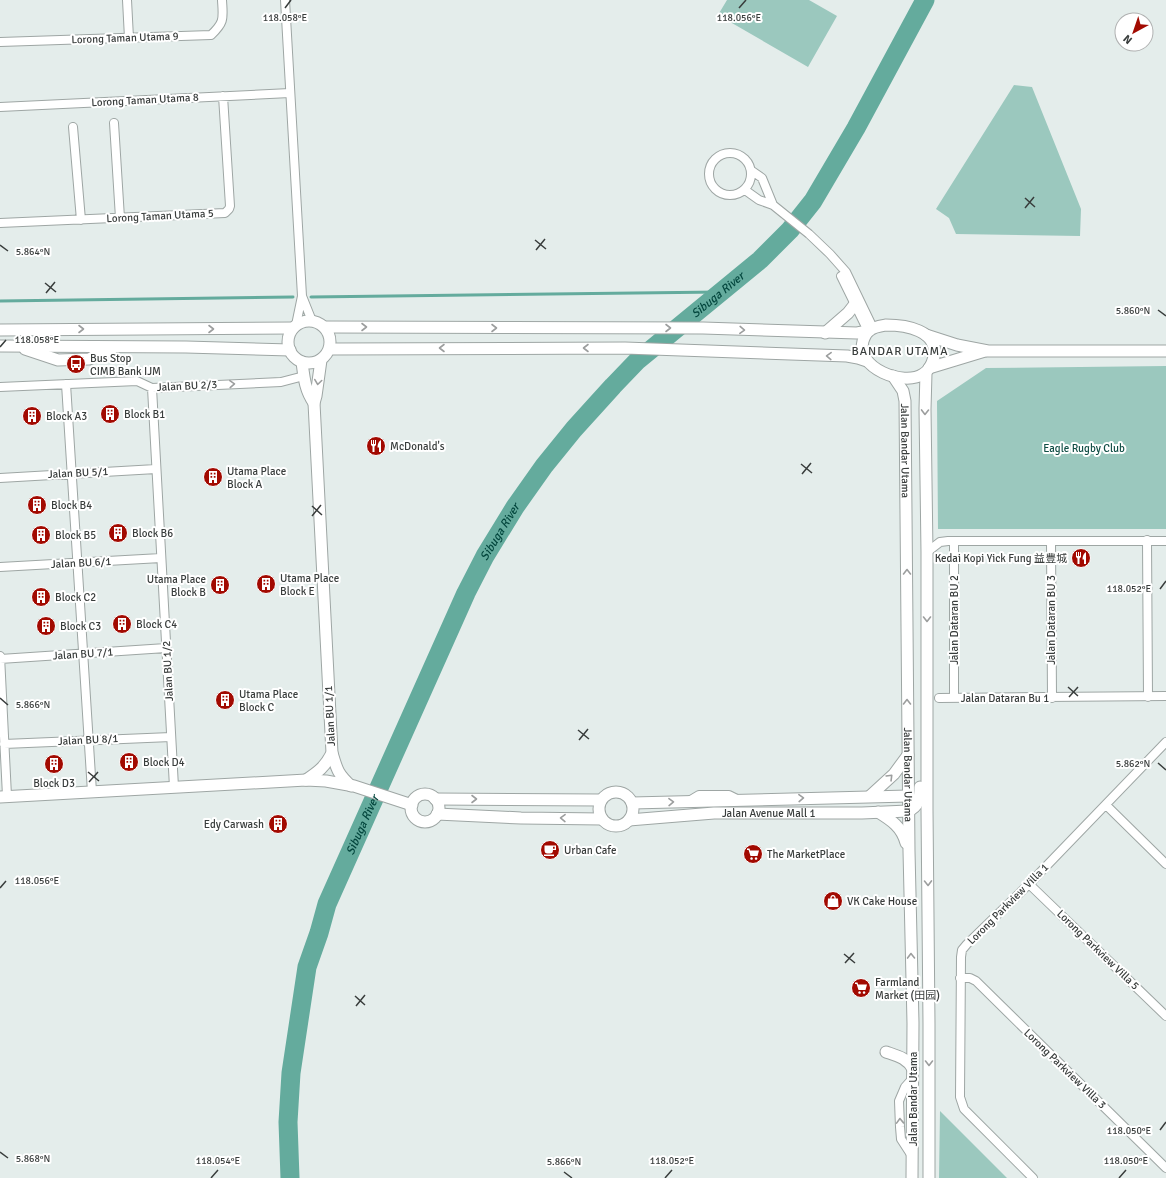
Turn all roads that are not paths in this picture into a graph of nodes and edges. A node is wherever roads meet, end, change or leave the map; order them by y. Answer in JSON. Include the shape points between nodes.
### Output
{"nodes":[{"id":1,"x":127,"y":0,"type":"edge"},
{"id":2,"x":222,"y":0,"type":"edge"},
{"id":3,"x":285,"y":0,"type":"edge"},
{"id":4,"x":129,"y":38,"type":"junction"},
{"id":5,"x":0,"y":42,"type":"edge"},
{"id":6,"x":290,"y":93,"type":"junction"},
{"id":7,"x":223,"y":96,"type":"junction"},
{"id":8,"x":0,"y":108,"type":"edge"},
{"id":9,"x":114,"y":123,"type":"dead end"},
{"id":10,"x":74,"y":127,"type":"dead end"},
{"id":11,"x":752,"y":171,"type":"junction"},
{"id":12,"x":745,"y":190,"type":"junction"},
{"id":13,"x":776,"y":207,"type":"junction"},
{"id":14,"x":120,"y":218,"type":"junction"},
{"id":15,"x":81,"y":220,"type":"junction"},
{"id":16,"x":0,"y":223,"type":"edge"},
{"id":17,"x":836,"y":262,"type":"junction"},
{"id":18,"x":302,"y":296,"type":"junction"},
{"id":19,"x":855,"y":304,"type":"junction"},
{"id":20,"x":312,"y":321,"type":"junction"},
{"id":21,"x":294,"y":327,"type":"junction"},
{"id":22,"x":325,"y":327,"type":"junction"},
{"id":23,"x":871,"y":329,"type":"junction"},
{"id":24,"x":0,"y":330,"type":"edge"},
{"id":25,"x":825,"y":333,"type":"junction"},
{"id":26,"x":926,"y":336,"type":"junction"},
{"id":27,"x":0,"y":346,"type":"edge"},
{"id":28,"x":330,"y":349,"type":"junction"},
{"id":29,"x":290,"y":350,"type":"junction"},
{"id":30,"x":988,"y":351,"type":"junction"},
{"id":31,"x":1166,"y":351,"type":"edge"},
{"id":32,"x":321,"y":360,"type":"junction"},
{"id":33,"x":867,"y":361,"type":"junction"},
{"id":34,"x":302,"y":362,"type":"junction"},
{"id":35,"x":927,"y":371,"type":"junction"},
{"id":36,"x":304,"y":376,"type":"junction"},
{"id":37,"x":893,"y":376,"type":"junction"},
{"id":38,"x":66,"y":384,"type":"junction"},
{"id":39,"x":0,"y":387,"type":"edge"},
{"id":40,"x":152,"y":388,"type":"junction"},
{"id":41,"x":314,"y":403,"type":"junction"},
{"id":42,"x":156,"y":469,"type":"junction"},
{"id":43,"x":72,"y":474,"type":"junction"},
{"id":44,"x":0,"y":478,"type":"edge"},
{"id":45,"x":1147,"y":540,"type":"junction"},
{"id":46,"x":1166,"y":541,"type":"edge"},
{"id":47,"x":954,"y":542,"type":"junction"},
{"id":48,"x":1051,"y":542,"type":"junction"},
{"id":49,"x":926,"y":552,"type":"junction"},
{"id":50,"x":161,"y":558,"type":"junction"},
{"id":51,"x":77,"y":563,"type":"junction"},
{"id":52,"x":0,"y":567,"type":"edge"},
{"id":53,"x":166,"y":648,"type":"junction"},
{"id":54,"x":83,"y":654,"type":"junction"},
{"id":55,"x":0,"y":658,"type":"edge"},
{"id":56,"x":927,"y":683,"type":"junction"},
{"id":57,"x":1166,"y":696,"type":"edge"},
{"id":58,"x":1148,"y":697,"type":"junction"},
{"id":59,"x":939,"y":698,"type":"junction"},
{"id":60,"x":954,"y":698,"type":"junction"},
{"id":61,"x":1052,"y":698,"type":"junction"},
{"id":62,"x":927,"y":713,"type":"junction"},
{"id":63,"x":171,"y":737,"type":"junction"},
{"id":64,"x":89,"y":740,"type":"junction"},
{"id":65,"x":927,"y":742,"type":"junction"},
{"id":66,"x":1166,"y":742,"type":"edge"},
{"id":67,"x":4,"y":744,"type":"junction"},
{"id":68,"x":908,"y":755,"type":"junction"},
{"id":69,"x":330,"y":758,"type":"junction"},
{"id":70,"x":306,"y":780,"type":"junction"},
{"id":71,"x":339,"y":784,"type":"junction"},
{"id":72,"x":352,"y":786,"type":"junction"},
{"id":73,"x":174,"y":787,"type":"junction"},
{"id":74,"x":92,"y":792,"type":"junction"},
{"id":75,"x":3,"y":796,"type":"edge"},
{"id":76,"x":870,"y":796,"type":"junction"},
{"id":77,"x":908,"y":796,"type":"junction"},
{"id":78,"x":435,"y":799,"type":"junction"},
{"id":79,"x":601,"y":800,"type":"junction"},
{"id":80,"x":632,"y":802,"type":"junction"},
{"id":81,"x":412,"y":805,"type":"junction"},
{"id":82,"x":1106,"y":805,"type":"junction"},
{"id":83,"x":912,"y":808,"type":"junction"},
{"id":84,"x":878,"y":812,"type":"junction"},
{"id":85,"x":437,"y":814,"type":"junction"},
{"id":86,"x":602,"y":819,"type":"junction"},
{"id":87,"x":629,"y":820,"type":"junction"},
{"id":88,"x":909,"y":851,"type":"junction"},
{"id":89,"x":927,"y":863,"type":"junction"},
{"id":90,"x":1166,"y":864,"type":"edge"},
{"id":91,"x":1029,"y":884,"type":"junction"},
{"id":92,"x":960,"y":978,"type":"junction"},
{"id":93,"x":1166,"y":1016,"type":"edge"},
{"id":94,"x":929,"y":1024,"type":"junction"},
{"id":95,"x":913,"y":1043,"type":"junction"},
{"id":96,"x":886,"y":1052,"type":"dead end"},
{"id":97,"x":913,"y":1074,"type":"junction"},
{"id":98,"x":1166,"y":1168,"type":"edge"},
{"id":99,"x":912,"y":1178,"type":"edge"},
{"id":100,"x":929,"y":1178,"type":"edge"},
{"id":101,"x":1033,"y":1178,"type":"edge"}],
"edges":[{"from":1,"to":4,"type":"street"},
{"from":2,"to":4,"type":"street","name":"Lorong Taman Utama 9","via":[[223,20],[211,35]]},
{"from":3,"to":6,"type":"street"},
{"from":4,"to":5,"type":"street","name":"Lorong Taman Utama 9"},
{"from":6,"to":7,"type":"street","name":"Lorong Taman Utama 8"},
{"from":6,"to":18,"type":"street"},
{"from":7,"to":8,"type":"street","name":"Lorong Taman Utama 8"},
{"from":7,"to":14,"type":"street","name":"Lorong Taman Utama 5","via":[[229,209],[225,213]]},
{"from":9,"to":14,"type":"street"},
{"from":10,"to":15,"type":"street"},
{"from":11,"to":12,"type":"street","via":[[751,182]]},
{"from":11,"to":12,"type":"street","via":[[745,159],[732,153],[719,156],[710,167],[710,181],[719,192],[732,196]]},
{"from":11,"to":13,"type":"street","via":[[762,178]]},
{"from":12,"to":13,"type":"street","via":[[759,200]]},
{"from":13,"to":17,"type":"street","via":[[809,234]]},
{"from":14,"to":15,"type":"street","name":"Lorong Taman Utama 5"},
{"from":15,"to":16,"type":"street","name":"Lorong Taman Utama 5"},
{"from":17,"to":19,"type":"street"},
{"from":17,"to":23,"type":"street","via":[[846,272]]},
{"from":18,"to":20,"type":"street"},
{"from":18,"to":21,"type":"street"},
{"from":19,"to":23,"type":"street"},
{"from":19,"to":25,"type":"street"},
{"from":20,"to":21,"type":"street","via":[[301,322]]},
{"from":20,"to":22,"type":"street"},
{"from":24,"to":21,"type":"street","one_way":true},
{"from":21,"to":29,"type":"street","via":[[288,338]]},
{"from":22,"to":25,"type":"street","one_way":true,"via":[[703,328]]},
{"from":22,"to":28,"type":"street","via":[[331,338]]},
{"from":23,"to":25,"type":"street","via":[[857,333]]},
{"from":23,"to":26,"type":"street","via":[[899,325]]},
{"from":23,"to":33,"type":"street","via":[[862,343]]},
{"from":26,"to":30,"type":"street"},
{"from":26,"to":35,"type":"street","via":[[935,347],[932,364]]},
{"from":27,"to":29,"type":"street"},
{"from":28,"to":32,"type":"street"},
{"from":33,"to":28,"type":"street","one_way":true,"via":[[847,356],[625,348]]},
{"from":29,"to":34,"type":"street","via":[[297,360]]},
{"from":30,"to":31,"type":"street"},
{"from":30,"to":35,"type":"street"},
{"from":32,"to":34,"type":"street","via":[[309,364]]},
{"from":32,"to":41,"type":"street","name":"Jalan BU 1/1","one_way":true},
{"from":33,"to":37,"type":"street","via":[[880,372]]},
{"from":34,"to":36,"type":"street"},
{"from":35,"to":37,"type":"street","via":[[912,379]]},
{"from":35,"to":49,"type":"street","name":"Jalan Bandar Utama","one_way":true},
{"from":40,"to":36,"type":"street","name":"Jalan BU 2/3","one_way":true,"via":[[281,382]]},
{"from":36,"to":41,"type":"street","via":[[308,394]]},
{"from":68,"to":37,"type":"street","name":"Jalan Bandar Utama","one_way":true,"via":[[906,401]]},
{"from":38,"to":39,"type":"street","name":"Jalan BU 2/3"},
{"from":38,"to":40,"type":"street","name":"Jalan BU 2/3","via":[[137,381]]},
{"from":38,"to":43,"type":"street"},
{"from":40,"to":42,"type":"street","name":"Jalan BU 1/2"},
{"from":41,"to":69,"type":"street","name":"Jalan BU 1/1"},
{"from":42,"to":43,"type":"street","name":"Jalan BU 5/1"},
{"from":42,"to":50,"type":"street","name":"Jalan BU 1/2"},
{"from":43,"to":44,"type":"street","name":"Jalan BU 5/1"},
{"from":43,"to":51,"type":"street"},
{"from":45,"to":46,"type":"street"},
{"from":45,"to":48,"type":"street"},
{"from":45,"to":58,"type":"street"},
{"from":47,"to":48,"type":"street"},
{"from":47,"to":49,"type":"street","via":[[940,542]]},
{"from":47,"to":60,"type":"street","name":"Jalan Dataran BU 2"},
{"from":48,"to":61,"type":"street","name":"Jalan Dataran BU 3"},
{"from":49,"to":56,"type":"street","name":"Jalan Bandar Utama","one_way":true},
{"from":50,"to":51,"type":"street","name":"Jalan BU 6/1"},
{"from":50,"to":53,"type":"street","name":"Jalan BU 1/2"},
{"from":51,"to":52,"type":"street","name":"Jalan BU 6/1"},
{"from":51,"to":54,"type":"street"},
{"from":53,"to":54,"type":"street","name":"Jalan BU 7/1"},
{"from":53,"to":63,"type":"street","name":"Jalan BU 1/2"},
{"from":54,"to":55,"type":"street","name":"Jalan BU 7/1"},
{"from":54,"to":64,"type":"street"},
{"from":55,"to":67,"type":"street"},
{"from":56,"to":59,"type":"street","via":[[931,692]]},
{"from":56,"to":62,"type":"street","name":"Jalan Bandar Utama"},
{"from":57,"to":58,"type":"street","name":"Jalan Dataran Bu 1"},
{"from":58,"to":61,"type":"street","name":"Jalan Dataran Bu 1"},
{"from":59,"to":60,"type":"street","name":"Jalan Dataran Bu 1"},
{"from":59,"to":62,"type":"street"},
{"from":60,"to":61,"type":"street","name":"Jalan Dataran Bu 1"},
{"from":62,"to":65,"type":"street","name":"Jalan Bandar Utama"},
{"from":63,"to":64,"type":"street","name":"Jalan BU 8/1"},
{"from":63,"to":73,"type":"street","name":"Jalan BU 1/2"},
{"from":64,"to":67,"type":"street","name":"Jalan BU 8/1"},
{"from":64,"to":74,"type":"street"},
{"from":65,"to":83,"type":"street","via":[[920,762],[919,800]]},
{"from":65,"to":89,"type":"street","name":"Jalan Bandar Utama"},
{"from":66,"to":82,"type":"street","name":"Lorong Parkview Villa 1"},
{"from":67,"to":75,"type":"street"},
{"from":76,"to":68,"type":"street","one_way":true,"via":[[894,774]]},
{"from":68,"to":77,"type":"street","name":"Jalan Bandar Utama"},
{"from":69,"to":70,"type":"street","name":"Jalan BU 1/1","via":[[318,773]]},
{"from":69,"to":71,"type":"street","via":[[334,779]]},
{"from":69,"to":72,"type":"street","via":[[340,776]]},
{"from":70,"to":71,"type":"street"},
{"from":70,"to":73,"type":"street"},
{"from":71,"to":72,"type":"street"},
{"from":72,"to":81,"type":"street"},
{"from":73,"to":74,"type":"street"},
{"from":74,"to":75,"type":"street"},
{"from":76,"to":77,"type":"street","name":"Jalan Avenue Mall 1"},
{"from":80,"to":76,"type":"street","name":"Jalan Avenue Mall 1","one_way":true},
{"from":77,"to":83,"type":"street","name":"Jalan Bandar Utama"},
{"from":78,"to":79,"type":"street","one_way":true},
{"from":78,"to":81,"type":"street","via":[[423,795],[416,798]]},
{"from":78,"to":85,"type":"street","via":[[438,806]]},
{"from":79,"to":80,"type":"street","via":[[609,793],[620,792]]},
{"from":79,"to":86,"type":"street","via":[[598,810]]},
{"from":80,"to":87,"type":"street","via":[[633,812]]},
{"from":81,"to":85,"type":"street","via":[[413,815],[419,821],[430,821]]},
{"from":82,"to":90,"type":"street"},
{"from":82,"to":91,"type":"street","name":"Lorong Parkview Villa 1"},
{"from":83,"to":84,"type":"street","name":"Jalan Avenue Mall 1"},
{"from":83,"to":88,"type":"street","name":"Jalan Bandar Utama"},
{"from":83,"to":89,"type":"street","via":[[919,814],[921,844]]},
{"from":84,"to":87,"type":"street","name":"Jalan Avenue Mall 1","via":[[714,813]]},
{"from":84,"to":88,"type":"street","via":[[901,830]]},
{"from":86,"to":85,"type":"street","one_way":true},
{"from":86,"to":87,"type":"street","via":[[613,826],[622,825]]},
{"from":95,"to":88,"type":"street","name":"Jalan Bandar Utama","one_way":true},
{"from":89,"to":94,"type":"street","name":"Jalan Bandar Utama","one_way":true},
{"from":91,"to":92,"type":"street","name":"Lorong Parkview Villa 1","via":[[966,944],[960,957]]},
{"from":91,"to":93,"type":"street","name":"Lorong Parkview Villa 5"},
{"from":92,"to":98,"type":"street","name":"Lorong Parkview Villa 3","via":[[976,981]]},
{"from":92,"to":101,"type":"street","name":"Lorong Parkview Villa 1","via":[[961,1104]]},
{"from":94,"to":95,"type":"street"},
{"from":94,"to":100,"type":"street","name":"Jalan Bandar Utama","one_way":true},
{"from":95,"to":97,"type":"street","name":"Jalan Bandar Utama"},
{"from":96,"to":97,"type":"street","via":[[909,1062]]},
{"from":99,"to":97,"type":"street","name":"Jalan Bandar Utama","one_way":true}]}
